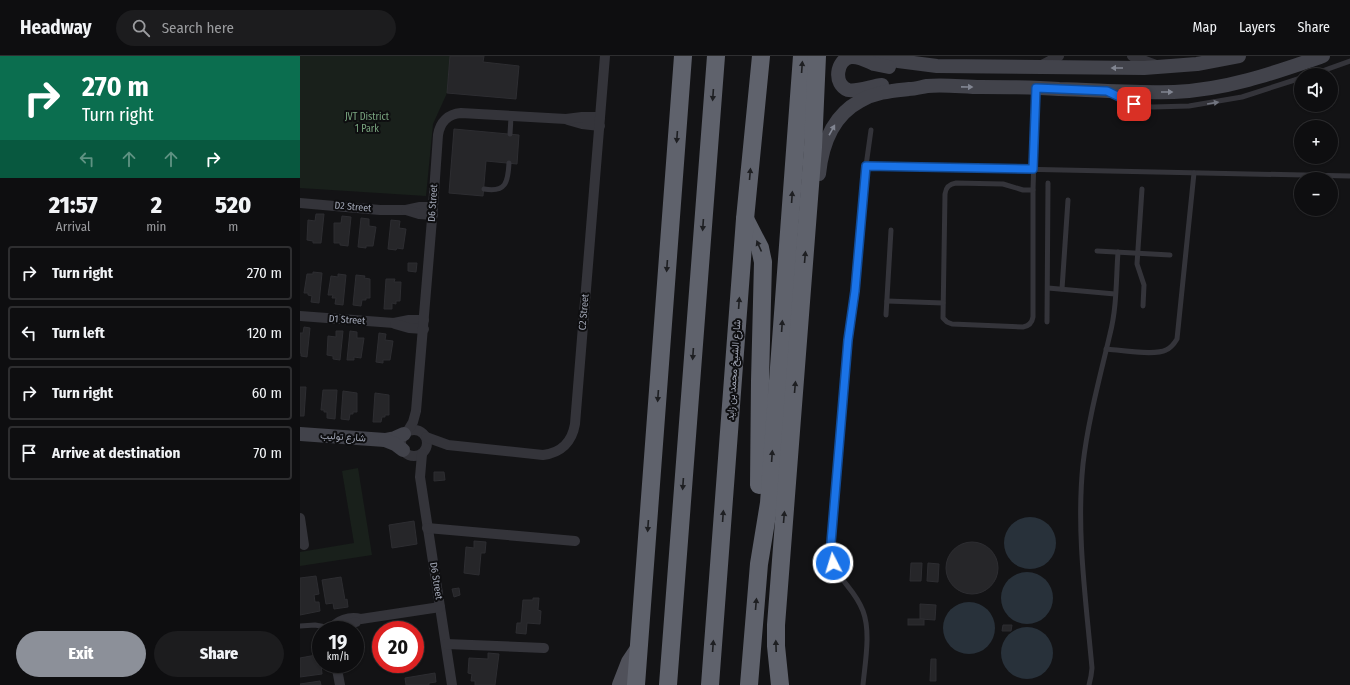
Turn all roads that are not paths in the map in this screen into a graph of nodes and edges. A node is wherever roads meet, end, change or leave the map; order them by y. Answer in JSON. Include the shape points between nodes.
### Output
{"nodes":[{"id":1,"x":605,"y":56,"type":"edge"},
{"id":2,"x":683,"y":56,"type":"edge"},
{"id":3,"x":716,"y":56,"type":"edge"},
{"id":4,"x":761,"y":56,"type":"edge"},
{"id":5,"x":802,"y":56,"type":"edge"},
{"id":6,"x":817,"y":56,"type":"edge"},
{"id":7,"x":879,"y":56,"type":"edge"},
{"id":8,"x":1059,"y":56,"type":"edge"},
{"id":9,"x":1132,"y":56,"type":"edge"},
{"id":10,"x":1239,"y":56,"type":"edge"},
{"id":11,"x":1323,"y":56,"type":"edge"},
{"id":12,"x":1216,"y":59,"type":"edge"},
{"id":13,"x":1350,"y":61,"type":"edge"},
{"id":14,"x":931,"y":66,"type":"junction"},
{"id":15,"x":1038,"y":67,"type":"junction"},
{"id":16,"x":1163,"y":67,"type":"junction"},
{"id":17,"x":1330,"y":68,"type":"edge"},
{"id":18,"x":1294,"y":80,"type":"edge"},
{"id":19,"x":928,"y":86,"type":"junction"},
{"id":20,"x":1036,"y":88,"type":"junction"},
{"id":21,"x":1107,"y":91,"type":"junction"},
{"id":22,"x":511,"y":117,"type":"junction"},
{"id":23,"x":600,"y":121,"type":"junction"},
{"id":24,"x":871,"y":130,"type":"dead end"},
{"id":25,"x":510,"y":134,"type":"dead end"},
{"id":26,"x":509,"y":163,"type":"dead end"},
{"id":27,"x":866,"y":166,"type":"junction"},
{"id":28,"x":1033,"y":169,"type":"junction"},
{"id":29,"x":1194,"y":172,"type":"junction"},
{"id":30,"x":1350,"y":176,"type":"edge"},
{"id":31,"x":1048,"y":183,"type":"dead end"},
{"id":32,"x":484,"y":189,"type":"dead end"},
{"id":33,"x":1142,"y":189,"type":"dead end"},
{"id":34,"x":1033,"y":190,"type":"junction"},
{"id":35,"x":1068,"y":200,"type":"dead end"},
{"id":36,"x":300,"y":203,"type":"edge"},
{"id":37,"x":433,"y":211,"type":"junction"},
{"id":38,"x":745,"y":219,"type":"junction"},
{"id":39,"x":808,"y":220,"type":"junction"},
{"id":40,"x":891,"y":230,"type":"dead end"},
{"id":41,"x":1097,"y":251,"type":"dead end"},
{"id":42,"x":1118,"y":252,"type":"junction"},
{"id":43,"x":1138,"y":253,"type":"junction"},
{"id":44,"x":1170,"y":254,"type":"dead end"},
{"id":45,"x":1048,"y":288,"type":"junction"},
{"id":46,"x":1062,"y":289,"type":"junction"},
{"id":47,"x":1115,"y":294,"type":"junction"},
{"id":48,"x":887,"y":301,"type":"junction"},
{"id":49,"x":943,"y":304,"type":"junction"},
{"id":50,"x":1143,"y":306,"type":"dead end"},
{"id":51,"x":886,"y":315,"type":"dead end"},
{"id":52,"x":300,"y":316,"type":"edge"},
{"id":53,"x":1047,"y":322,"type":"dead end"},
{"id":54,"x":424,"y":324,"type":"junction"},
{"id":55,"x":1106,"y":349,"type":"junction"},
{"id":56,"x":416,"y":411,"type":"junction"},
{"id":57,"x":405,"y":433,"type":"junction"},
{"id":58,"x":300,"y":434,"type":"edge"},
{"id":59,"x":425,"y":435,"type":"junction"},
{"id":60,"x":386,"y":440,"type":"junction"},
{"id":61,"x":448,"y":445,"type":"junction"},
{"id":62,"x":406,"y":453,"type":"junction"},
{"id":63,"x":423,"y":453,"type":"junction"},
{"id":64,"x":420,"y":477,"type":"junction"},
{"id":65,"x":300,"y":518,"type":"edge"},
{"id":66,"x":428,"y":528,"type":"junction"},
{"id":67,"x":575,"y":541,"type":"dead end"},
{"id":68,"x":304,"y":545,"type":"dead end"},
{"id":69,"x":759,"y":564,"type":"junction"},
{"id":70,"x":440,"y":607,"type":"junction"},
{"id":71,"x":339,"y":621,"type":"edge"},
{"id":72,"x":312,"y":624,"type":"edge"},
{"id":73,"x":300,"y":626,"type":"edge"},
{"id":74,"x":446,"y":644,"type":"junction"},
{"id":75,"x":639,"y":647,"type":"junction"},
{"id":76,"x":544,"y":648,"type":"dead end"},
{"id":77,"x":338,"y":673,"type":"edge"},
{"id":78,"x":340,"y":685,"type":"edge"},
{"id":79,"x":452,"y":685,"type":"edge"},
{"id":80,"x":620,"y":685,"type":"edge"},
{"id":81,"x":636,"y":685,"type":"edge"},
{"id":82,"x":668,"y":685,"type":"edge"},
{"id":83,"x":710,"y":685,"type":"edge"},
{"id":84,"x":749,"y":685,"type":"edge"},
{"id":85,"x":780,"y":685,"type":"edge"},
{"id":86,"x":863,"y":685,"type":"edge"},
{"id":87,"x":1089,"y":685,"type":"edge"}],
"edges":[{"from":1,"to":23,"type":"street","name":"C2 Street"},
{"from":2,"to":75,"type":"highway","one_way":true},
{"from":3,"to":82,"type":"highway","one_way":true},
{"from":38,"to":4,"type":"highway","name":"شارع الشيخ محمد بن زايد","one_way":true},
{"from":69,"to":5,"type":"highway","one_way":true,"via":[[769,503]]},
{"from":6,"to":39,"type":"highway"},
{"from":7,"to":14,"type":"street"},
{"from":8,"to":15,"type":"street"},
{"from":9,"to":16,"type":"street"},
{"from":10,"to":12,"type":"street"},
{"from":21,"to":11,"type":"street","one_way":true,"via":[[1173,92],[1212,89],[1250,81]]},
{"from":12,"to":16,"type":"street"},
{"from":13,"to":17,"type":"lane"},
{"from":14,"to":15,"type":"street"},
{"from":14,"to":19,"type":"street","via":[[893,68],[855,56],[843,61],[838,73],[842,85],[848,90],[892,84]]},
{"from":16,"to":15,"type":"street","one_way":true},
{"from":21,"to":18,"type":"lane","one_way":true,"via":[[1139,106],[1183,106],[1242,97]]},
{"from":19,"to":20,"type":"street","one_way":true},
{"from":39,"to":19,"type":"street","one_way":true,"via":[[817,201],[820,161],[824,146],[843,114],[858,102],[876,94]]},
{"from":20,"to":21,"type":"street"},
{"from":20,"to":28,"type":"lane"},
{"from":22,"to":23,"type":"street","name":"D6 Street","via":[[566,120],[582,117]]},
{"from":22,"to":25,"type":"lane"},
{"from":22,"to":37,"type":"street","name":"D6 Street","via":[[455,113],[445,119],[438,135]]},
{"from":23,"to":61,"type":"street","name":"C2 Street","via":[[572,436],[565,446],[555,452],[543,454]]},
{"from":24,"to":27,"type":"lane"},
{"from":26,"to":32,"type":"lane","via":[[508,180],[504,186],[493,190]]},
{"from":27,"to":28,"type":"lane"},
{"from":27,"to":86,"type":"lane","via":[[855,291],[848,336],[831,553],[837,573],[858,602],[866,622]]},
{"from":28,"to":29,"type":"lane"},
{"from":28,"to":34,"type":"lane"},
{"from":29,"to":30,"type":"lane"},
{"from":29,"to":55,"type":"lane","via":[[1177,339],[1167,350],[1157,353]]},
{"from":31,"to":45,"type":"lane"},
{"from":33,"to":43,"type":"lane"},
{"from":34,"to":49,"type":"lane","via":[[998,183],[956,183],[948,186],[945,190]]},
{"from":34,"to":49,"type":"lane","via":[[1031,322],[1023,327],[950,324],[943,318]]},
{"from":35,"to":46,"type":"lane"},
{"from":36,"to":37,"type":"street","name":"D2 Street","via":[[380,210],[420,207]]},
{"from":37,"to":54,"type":"street","name":"D6 Street"},
{"from":69,"to":38,"type":"highway","one_way":true,"via":[[760,381],[764,262]]},
{"from":83,"to":38,"type":"highway","name":"شارع الشيخ محمد بن زايد","one_way":true},
{"from":85,"to":39,"type":"highway","one_way":true,"via":[[776,626]]},
{"from":40,"to":48,"type":"lane"},
{"from":41,"to":42,"type":"lane"},
{"from":42,"to":43,"type":"lane"},
{"from":42,"to":47,"type":"lane"},
{"from":43,"to":44,"type":"lane"},
{"from":43,"to":50,"type":"lane","via":[[1137,264],[1144,290]]},
{"from":45,"to":46,"type":"lane"},
{"from":45,"to":53,"type":"lane"},
{"from":46,"to":47,"type":"lane"},
{"from":47,"to":55,"type":"lane"},
{"from":48,"to":49,"type":"lane"},
{"from":48,"to":51,"type":"lane"},
{"from":52,"to":54,"type":"street","name":"D1 Street","via":[[394,323],[412,320]]},
{"from":54,"to":56,"type":"street","name":"D6 Street"},
{"from":55,"to":87,"type":"lane","via":[[1092,406],[1081,496],[1080,526],[1092,668]]},
{"from":56,"to":57,"type":"street","name":"D6 Street","via":[[413,422]]},
{"from":56,"to":59,"type":"street","name":"D6 Street"},
{"from":57,"to":59,"type":"street","via":[[417,430]]},
{"from":57,"to":60,"type":"street","name":"شارع توليب"},
{"from":57,"to":62,"type":"street","via":[[401,442]]},
{"from":58,"to":60,"type":"street","name":"شارع توليب"},
{"from":59,"to":61,"type":"street","name":"C2 Street"},
{"from":59,"to":63,"type":"street","via":[[427,443]]},
{"from":60,"to":62,"type":"street","name":"شارع توليب"},
{"from":61,"to":63,"type":"street","name":"C2 Street"},
{"from":62,"to":63,"type":"street","via":[[414,456]]},
{"from":62,"to":64,"type":"street","name":"D6 Street"},
{"from":63,"to":64,"type":"street","name":"D6 Street"},
{"from":64,"to":66,"type":"street","name":"D6 Street"},
{"from":65,"to":68,"type":"street"},
{"from":66,"to":67,"type":"street"},
{"from":66,"to":70,"type":"street","name":"D6 Street"},
{"from":84,"to":69,"type":"highway","one_way":true},
{"from":70,"to":71,"type":"street"},
{"from":70,"to":74,"type":"street","name":"D6 Street"},
{"from":72,"to":73,"type":"lane"},
{"from":74,"to":76,"type":"street"},
{"from":74,"to":79,"type":"street","name":"D6 Street"},
{"from":75,"to":80,"type":"main road","via":[[629,662]]},
{"from":75,"to":81,"type":"highway"},
{"from":77,"to":78,"type":"street"}]}
